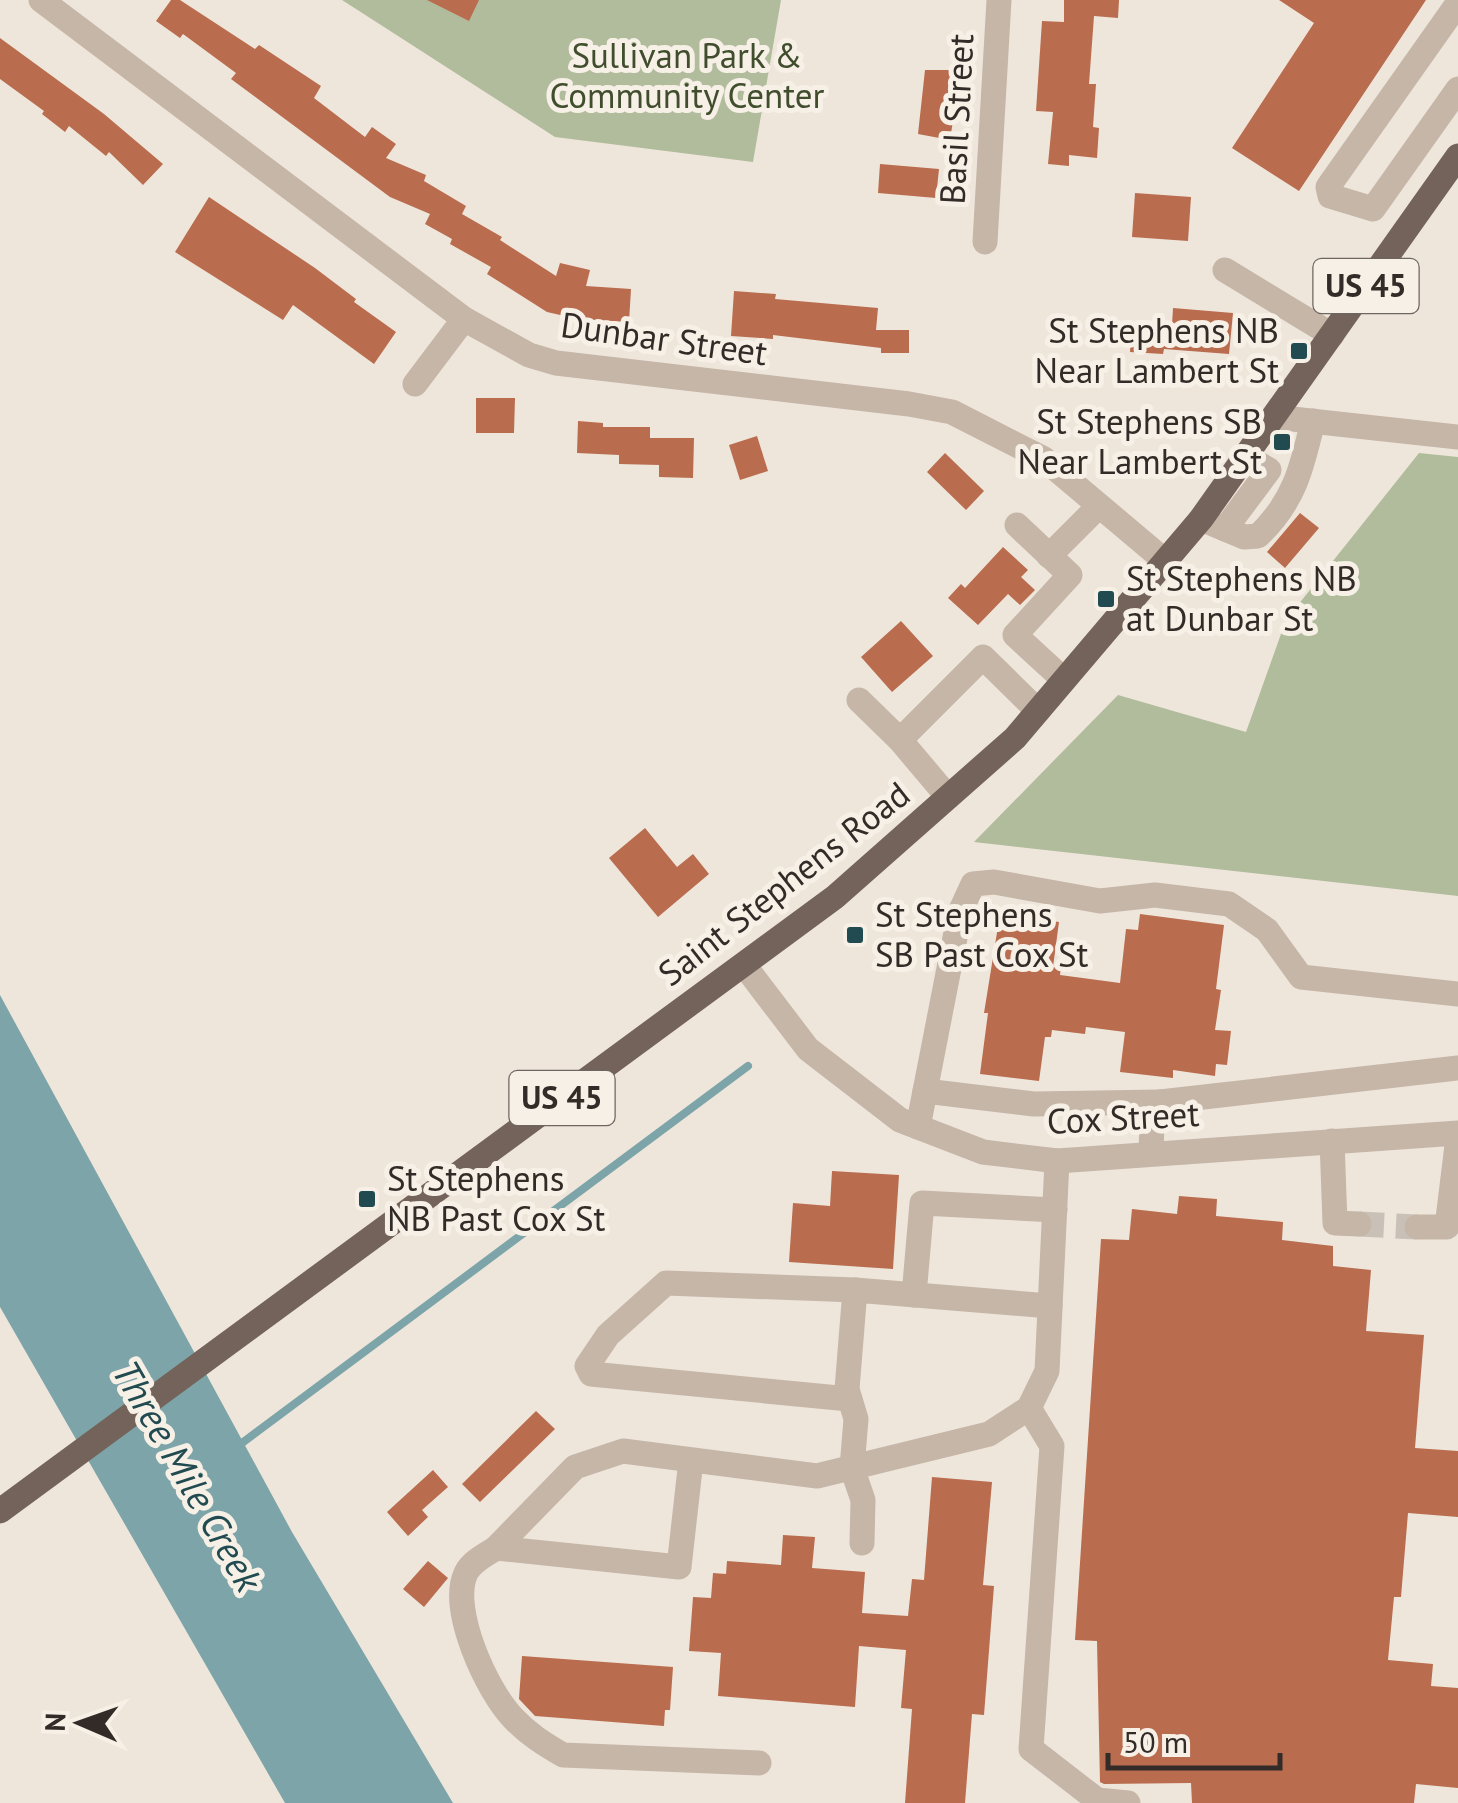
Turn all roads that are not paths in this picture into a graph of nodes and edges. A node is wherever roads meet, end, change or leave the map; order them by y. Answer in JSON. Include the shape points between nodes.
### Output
{"nodes":[{"id":1,"x":41,"y":0,"type":"edge"},
{"id":2,"x":999,"y":0,"type":"edge"},
{"id":3,"x":1458,"y":3,"type":"edge"},
{"id":4,"x":1458,"y":89,"type":"edge"},
{"id":5,"x":1458,"y":156,"type":"edge"},
{"id":6,"x":1373,"y":208,"type":"junction"},
{"id":7,"x":1410,"y":223,"type":"junction"},
{"id":8,"x":986,"y":242,"type":"dead end"},
{"id":9,"x":1226,"y":270,"type":"dead end"},
{"id":10,"x":464,"y":319,"type":"junction"},
{"id":11,"x":1332,"y":335,"type":"junction"},
{"id":12,"x":415,"y":384,"type":"dead end"},
{"id":13,"x":1274,"y":417,"type":"junction"},
{"id":14,"x":1313,"y":421,"type":"junction"},
{"id":15,"x":1458,"y":437,"type":"edge"},
{"id":16,"x":1246,"y":456,"type":"junction"},
{"id":17,"x":1268,"y":470,"type":"junction"},
{"id":18,"x":1300,"y":478,"type":"junction"},
{"id":19,"x":1099,"y":506,"type":"junction"},
{"id":20,"x":1213,"y":524,"type":"junction"},
{"id":21,"x":1017,"y":526,"type":"dead end"},
{"id":22,"x":1049,"y":556,"type":"junction"},
{"id":23,"x":1165,"y":562,"type":"junction"},
{"id":24,"x":1064,"y":680,"type":"junction"},
{"id":25,"x":859,"y":700,"type":"dead end"},
{"id":26,"x":1038,"y":710,"type":"junction"},
{"id":27,"x":900,"y":740,"type":"junction"},
{"id":28,"x":948,"y":798,"type":"junction"},
{"id":29,"x":744,"y":965,"type":"junction"},
{"id":30,"x":1458,"y":994,"type":"edge"},
{"id":31,"x":1458,"y":1068,"type":"edge"},
{"id":32,"x":925,"y":1091,"type":"junction"},
{"id":33,"x":1160,"y":1102,"type":"junction"},
{"id":34,"x":918,"y":1127,"type":"junction"},
{"id":35,"x":1458,"y":1135,"type":"edge"},
{"id":36,"x":1332,"y":1141,"type":"junction"},
{"id":37,"x":1150,"y":1153,"type":"junction"},
{"id":38,"x":1057,"y":1161,"type":"junction"},
{"id":39,"x":1055,"y":1210,"type":"junction"},
{"id":40,"x":1360,"y":1224,"type":"tunnel mouth"},
{"id":41,"x":1417,"y":1227,"type":"tunnel mouth"},
{"id":42,"x":855,"y":1290,"type":"junction"},
{"id":43,"x":914,"y":1295,"type":"junction"},
{"id":44,"x":1050,"y":1306,"type":"junction"},
{"id":45,"x":849,"y":1399,"type":"junction"},
{"id":46,"x":1029,"y":1408,"type":"junction"},
{"id":47,"x":691,"y":1460,"type":"junction"},
{"id":48,"x":852,"y":1468,"type":"junction"},
{"id":49,"x":0,"y":1511,"type":"edge"},
{"id":50,"x":862,"y":1544,"type":"dead end"},
{"id":51,"x":496,"y":1548,"type":"junction"},
{"id":52,"x":759,"y":1763,"type":"dead end"},
{"id":53,"x":1128,"y":1803,"type":"edge"}],
"edges":[{"from":1,"to":10,"type":"street","name":"Dunbar Street"},
{"from":2,"to":8,"type":"street","name":"Basil Street"},
{"from":3,"to":6,"type":"street","via":[[1328,187],[1330,196]]},
{"from":4,"to":6,"type":"street"},
{"from":5,"to":7,"type":"main road","name":"Saint Stephens Road","number":"US 45"},
{"from":6,"to":7,"type":"street"},
{"from":7,"to":11,"type":"main road","name":"Saint Stephens Road","number":"US 45"},
{"from":9,"to":11,"type":"street"},
{"from":10,"to":12,"type":"street"},
{"from":10,"to":19,"type":"street","name":"Dunbar Street","via":[[556,364],[952,412],[1044,459]]},
{"from":11,"to":13,"type":"main road","name":"Saint Stephens Road","number":"US 45"},
{"from":13,"to":14,"type":"street"},
{"from":13,"to":16,"type":"main road","name":"Saint Stephens Road","number":"US 45"},
{"from":14,"to":15,"type":"street"},
{"from":14,"to":18,"type":"street"},
{"from":16,"to":17,"type":"street"},
{"from":16,"to":20,"type":"main road","name":"Saint Stephens Road","number":"US 45"},
{"from":17,"to":18,"type":"street"},
{"from":17,"to":20,"type":"street"},
{"from":18,"to":20,"type":"street","via":[[1258,536]]},
{"from":19,"to":22,"type":"street"},
{"from":19,"to":23,"type":"street","name":"Dunbar Street"},
{"from":20,"to":23,"type":"main road","name":"Saint Stephens Road","number":"US 45"},
{"from":21,"to":22,"type":"street"},
{"from":22,"to":24,"type":"street","via":[[1070,575],[1016,634]]},
{"from":23,"to":24,"type":"main road","name":"Saint Stephens Road","number":"US 45"},
{"from":24,"to":26,"type":"main road","name":"Saint Stephens Road","number":"US 45"},
{"from":25,"to":27,"type":"street"},
{"from":26,"to":27,"type":"street","via":[[983,657]]},
{"from":26,"to":28,"type":"main road","name":"Saint Stephens Road","number":"US 45"},
{"from":27,"to":28,"type":"street"},
{"from":28,"to":29,"type":"main road","name":"Saint Stephens Road","number":"US 45","via":[[836,897]]},
{"from":29,"to":34,"type":"street","name":"Cox Street","via":[[808,1049]]},
{"from":29,"to":49,"type":"main road","name":"Saint Stephens Road","number":"US 45"},
{"from":30,"to":32,"type":"street","via":[[1301,976],[1267,930],[1229,904],[1155,895],[1100,901],[973,884],[960,912]]},
{"from":31,"to":33,"type":"street"},
{"from":32,"to":33,"type":"street","via":[[1034,1104]]},
{"from":32,"to":34,"type":"street"},
{"from":33,"to":37,"type":"street"},
{"from":34,"to":38,"type":"street","name":"Cox Street","via":[[983,1152]]},
{"from":35,"to":36,"type":"street","name":"Cox Street"},
{"from":35,"to":41,"type":"street","via":[[1448,1227]]},
{"from":36,"to":37,"type":"street","name":"Cox Street"},
{"from":36,"to":40,"type":"street","via":[[1335,1223]]},
{"from":37,"to":38,"type":"street","name":"Cox Street"},
{"from":38,"to":39,"type":"street"},
{"from":39,"to":43,"type":"street","via":[[922,1203]]},
{"from":39,"to":44,"type":"street"},
{"from":42,"to":43,"type":"street"},
{"from":42,"to":45,"type":"street"},
{"from":42,"to":45,"type":"street","via":[[666,1283],[608,1335],[586,1366],[591,1374]]},
{"from":43,"to":44,"type":"street"},
{"from":44,"to":46,"type":"street","via":[[1047,1371]]},
{"from":45,"to":48,"type":"street","via":[[856,1419]]},
{"from":46,"to":48,"type":"street","via":[[989,1434]]},
{"from":46,"to":53,"type":"street","via":[[1052,1446],[1030,1749],[1097,1800]]},
{"from":47,"to":48,"type":"street","via":[[817,1476]]},
{"from":47,"to":51,"type":"street","via":[[624,1451],[575,1467]]},
{"from":47,"to":51,"type":"street","via":[[679,1567]]},
{"from":48,"to":50,"type":"street","via":[[864,1500]]},
{"from":51,"to":52,"type":"street","via":[[465,1575],[463,1612],[469,1638],[509,1714],[537,1740],[563,1755]]}]}
